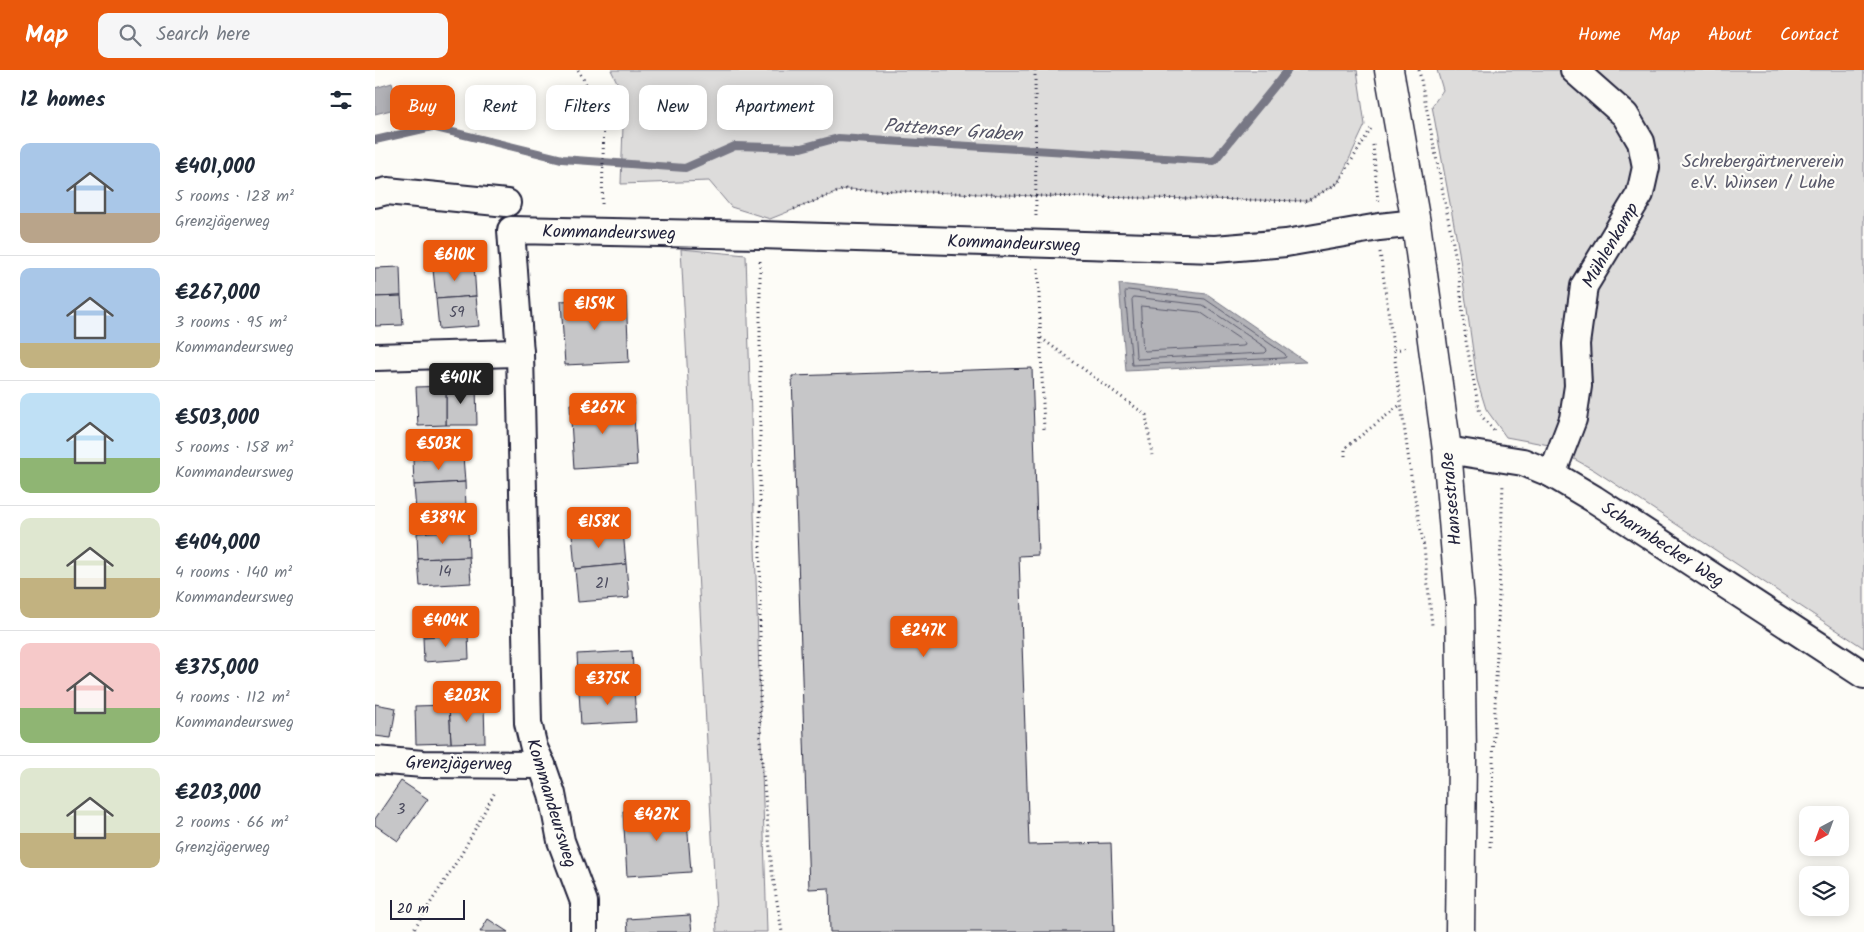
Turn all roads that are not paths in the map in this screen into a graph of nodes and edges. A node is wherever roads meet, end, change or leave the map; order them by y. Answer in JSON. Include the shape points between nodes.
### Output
{"nodes":[{"id":1,"x":1389,"y":70,"type":"edge"},
{"id":2,"x":1574,"y":70,"type":"edge"},
{"id":3,"x":375,"y":194,"type":"edge"},
{"id":4,"x":507,"y":203,"type":"dead end"},
{"id":5,"x":1417,"y":223,"type":"junction"},
{"id":6,"x":520,"y":353,"type":"junction"},
{"id":7,"x":375,"y":357,"type":"edge"},
{"id":8,"x":1447,"y":450,"type":"junction"},
{"id":9,"x":1552,"y":474,"type":"junction"},
{"id":10,"x":1864,"y":675,"type":"edge"},
{"id":11,"x":375,"y":760,"type":"edge"},
{"id":12,"x":542,"y":765,"type":"junction"},
{"id":13,"x":584,"y":932,"type":"edge"},
{"id":14,"x":1460,"y":932,"type":"edge"}],
"edges":[{"from":1,"to":5,"type":"main road","name":"Hansestraße"},
{"from":2,"to":9,"type":"street","name":"Mühlenkamp","via":[[1625,115],[1641,142],[1646,167],[1640,194],[1583,286],[1577,344],[1578,386],[1573,419]]},
{"from":3,"to":4,"type":"street","via":[[387,191]]},
{"from":5,"to":6,"type":"street","name":"Kommandeursweg","via":[[1285,243],[1215,249],[511,230]]},
{"from":5,"to":8,"type":"main road","name":"Hansestraße"},
{"from":6,"to":7,"type":"street"},
{"from":6,"to":12,"type":"street","name":"Kommandeursweg","via":[[528,723]]},
{"from":8,"to":9,"type":"street","name":"Scharmbecker Weg","via":[[1523,462]]},
{"from":8,"to":14,"type":"main road","name":"Hansestraße","via":[[1460,602]]},
{"from":9,"to":10,"type":"street","name":"Scharmbecker Weg"},
{"from":11,"to":12,"type":"street","name":"Grenzjägerweg","via":[[423,764]]},
{"from":12,"to":13,"type":"street","name":"Kommandeursweg","via":[[552,794],[561,841],[584,902]]}]}
